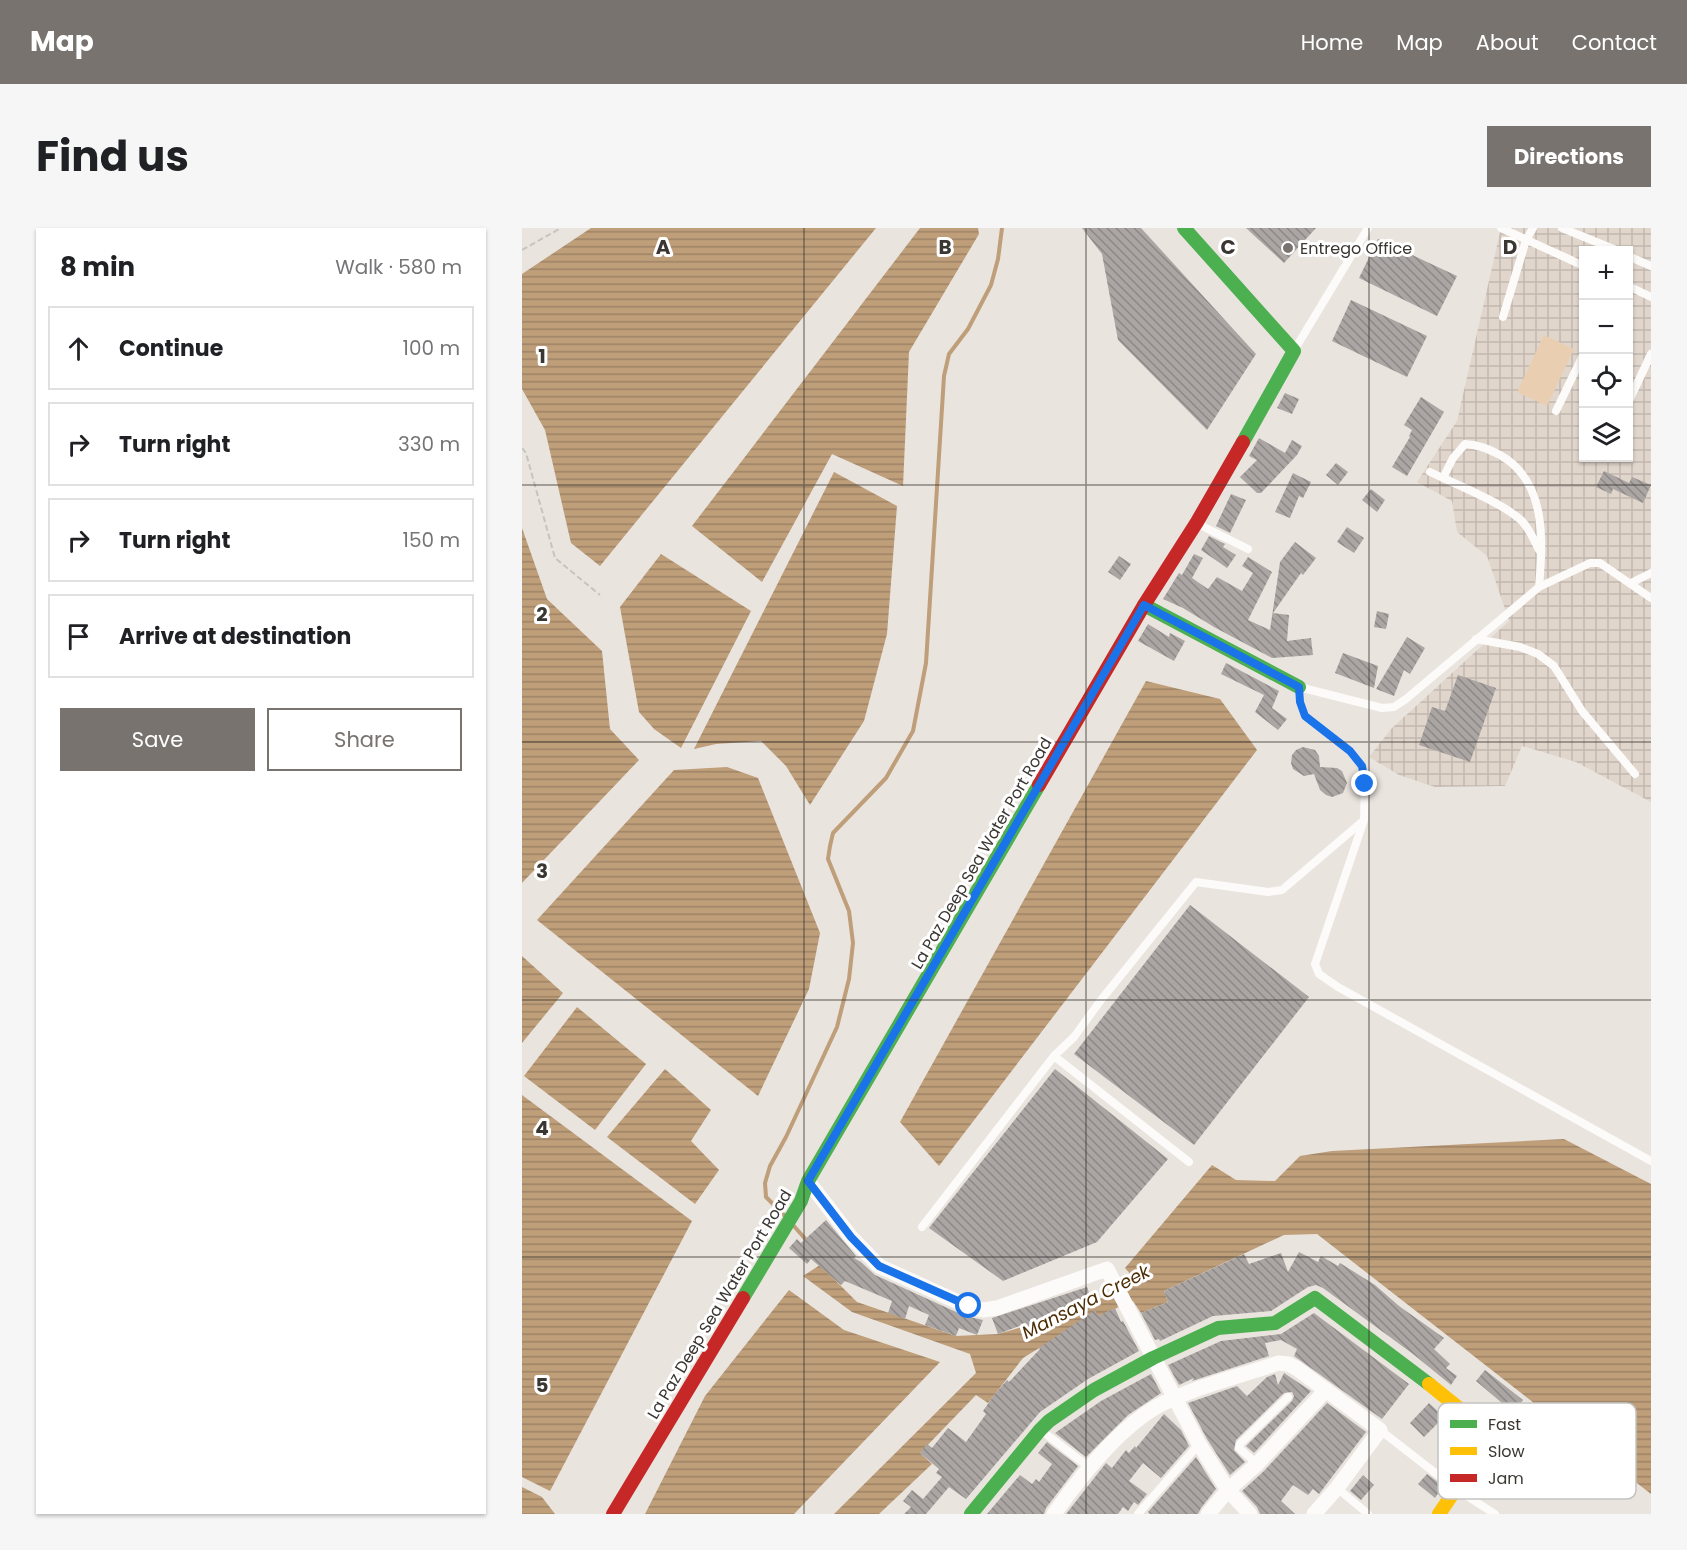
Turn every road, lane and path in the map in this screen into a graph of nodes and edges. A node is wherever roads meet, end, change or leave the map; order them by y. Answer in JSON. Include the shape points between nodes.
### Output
{"nodes":[{"id":1,"x":561,"y":228,"type":"edge"},
{"id":2,"x":1184,"y":228,"type":"edge"},
{"id":3,"x":1368,"y":228,"type":"edge"},
{"id":4,"x":1501,"y":228,"type":"edge"},
{"id":5,"x":1533,"y":228,"type":"edge"},
{"id":6,"x":1562,"y":228,"type":"edge"},
{"id":7,"x":1527,"y":240,"type":"junction"},
{"id":8,"x":1606,"y":246,"type":"edge"},
{"id":9,"x":522,"y":250,"type":"edge"},
{"id":10,"x":1633,"y":259,"type":"edge"},
{"id":11,"x":1579,"y":264,"type":"edge"},
{"id":12,"x":1651,"y":266,"type":"edge"},
{"id":13,"x":1633,"y":288,"type":"edge"},
{"id":14,"x":1651,"y":297,"type":"edge"},
{"id":15,"x":1503,"y":317,"type":"dead end"},
{"id":16,"x":1294,"y":351,"type":"junction"},
{"id":17,"x":1584,"y":354,"type":"edge"},
{"id":18,"x":1651,"y":354,"type":"edge"},
{"id":19,"x":1633,"y":394,"type":"edge"},
{"id":20,"x":1556,"y":411,"type":"dead end"},
{"id":21,"x":522,"y":448,"type":"edge"},
{"id":22,"x":1430,"y":472,"type":"dead end"},
{"id":23,"x":1443,"y":478,"type":"junction"},
{"id":24,"x":1196,"y":523,"type":"junction"},
{"id":25,"x":1248,"y":549,"type":"dead end"},
{"id":26,"x":1542,"y":557,"type":"junction"},
{"id":27,"x":1651,"y":573,"type":"edge"},
{"id":28,"x":1631,"y":583,"type":"junction"},
{"id":29,"x":1539,"y":587,"type":"junction"},
{"id":30,"x":600,"y":595,"type":"dead end"},
{"id":31,"x":1651,"y":598,"type":"edge"},
{"id":32,"x":1144,"y":605,"type":"junction"},
{"id":33,"x":1476,"y":639,"type":"junction"},
{"id":34,"x":1299,"y":687,"type":"junction"},
{"id":35,"x":1635,"y":774,"type":"dead end"},
{"id":36,"x":1364,"y":820,"type":"junction"},
{"id":37,"x":1054,"y":1056,"type":"junction"},
{"id":38,"x":1651,"y":1161,"type":"edge"},
{"id":39,"x":1189,"y":1162,"type":"dead end"},
{"id":40,"x":808,"y":1181,"type":"junction"},
{"id":41,"x":922,"y":1227,"type":"dead end"},
{"id":42,"x":1153,"y":1359,"type":"junction"},
{"id":43,"x":1326,"y":1390,"type":"junction"},
{"id":44,"x":1288,"y":1397,"type":"dead end"},
{"id":45,"x":1175,"y":1398,"type":"junction"},
{"id":46,"x":1453,"y":1403,"type":"edge"},
{"id":47,"x":1040,"y":1430,"type":"junction"},
{"id":48,"x":1380,"y":1430,"type":"junction"},
{"id":49,"x":1199,"y":1444,"type":"junction"},
{"id":50,"x":1257,"y":1464,"type":"junction"},
{"id":51,"x":1090,"y":1468,"type":"junction"},
{"id":52,"x":1438,"y":1475,"type":"edge"},
{"id":53,"x":1337,"y":1488,"type":"junction"},
{"id":54,"x":1228,"y":1490,"type":"junction"},
{"id":55,"x":1449,"y":1499,"type":"edge"},
{"id":56,"x":1472,"y":1499,"type":"edge"},
{"id":57,"x":613,"y":1514,"type":"edge"},
{"id":58,"x":971,"y":1514,"type":"edge"},
{"id":59,"x":1054,"y":1514,"type":"edge"},
{"id":60,"x":1137,"y":1514,"type":"edge"},
{"id":61,"x":1208,"y":1514,"type":"edge"},
{"id":62,"x":1250,"y":1514,"type":"edge"},
{"id":63,"x":1314,"y":1514,"type":"edge"},
{"id":64,"x":1368,"y":1514,"type":"edge"},
{"id":65,"x":1439,"y":1514,"type":"edge"},
{"id":66,"x":1495,"y":1514,"type":"edge"}],
"edges":[{"from":1,"to":9,"type":"path"},
{"from":2,"to":16,"type":"main road"},
{"from":3,"to":16,"type":"lane"},
{"from":4,"to":7,"type":"lane"},
{"from":5,"to":7,"type":"lane"},
{"from":6,"to":8,"type":"lane"},
{"from":7,"to":11,"type":"lane"},
{"from":7,"to":15,"type":"lane"},
{"from":10,"to":12,"type":"lane"},
{"from":13,"to":14,"type":"lane"},
{"from":16,"to":24,"type":"main road","name":"La Paz Deep Sea Water Port Road"},
{"from":17,"to":20,"type":"lane"},
{"from":18,"to":19,"type":"lane"},
{"from":21,"to":30,"type":"path","via":[[555,558]]},
{"from":22,"to":23,"type":"lane"},
{"from":23,"to":26,"type":"lane","via":[[1521,520]]},
{"from":23,"to":26,"type":"lane","via":[[1466,444],[1481,445],[1509,460],[1528,481],[1539,514]]},
{"from":24,"to":25,"type":"lane"},
{"from":24,"to":32,"type":"main road","name":"La Paz Deep Sea Water Port Road"},
{"from":26,"to":29,"type":"lane"},
{"from":27,"to":28,"type":"lane"},
{"from":28,"to":29,"type":"lane","via":[[1600,563],[1590,563]]},
{"from":28,"to":31,"type":"lane"},
{"from":29,"to":33,"type":"lane"},
{"from":32,"to":34,"type":"main road"},
{"from":32,"to":40,"type":"main road","name":"La Paz Deep Sea Water Port Road"},
{"from":33,"to":34,"type":"lane","via":[[1394,707],[1382,708]]},
{"from":33,"to":35,"type":"lane","via":[[1520,647],[1554,666],[1582,711]]},
{"from":34,"to":36,"type":"lane","via":[[1305,716],[1350,751],[1362,766]]},
{"from":36,"to":37,"type":"lane","via":[[1282,890],[1268,892],[1196,882],[1074,1037]]},
{"from":36,"to":38,"type":"lane","via":[[1315,964],[1319,974]]},
{"from":37,"to":39,"type":"lane"},
{"from":37,"to":41,"type":"lane"},
{"from":40,"to":42,"type":"street","via":[[879,1266],[969,1306],[997,1308],[1107,1269]]},
{"from":40,"to":57,"type":"main road","name":"La Paz Deep Sea Water Port Road","via":[[801,1201]]},
{"from":42,"to":45,"type":"street"},
{"from":42,"to":46,"type":"main road","via":[[1218,1328],[1275,1323],[1315,1298]]},
{"from":42,"to":47,"type":"main road","via":[[1094,1390]]},
{"from":43,"to":45,"type":"street","via":[[1296,1368],[1278,1363]]},
{"from":43,"to":48,"type":"street"},
{"from":43,"to":50,"type":"street"},
{"from":44,"to":50,"type":"lane","via":[[1240,1443],[1239,1448]]},
{"from":45,"to":49,"type":"street"},
{"from":45,"to":51,"type":"street","via":[[1134,1423]]},
{"from":47,"to":51,"type":"lane"},
{"from":47,"to":58,"type":"main road"},
{"from":48,"to":52,"type":"lane"},
{"from":48,"to":53,"type":"street"},
{"from":49,"to":54,"type":"street"},
{"from":49,"to":60,"type":"lane"},
{"from":50,"to":54,"type":"street"},
{"from":51,"to":59,"type":"street"},
{"from":53,"to":63,"type":"street"},
{"from":53,"to":64,"type":"lane"},
{"from":54,"to":61,"type":"street"},
{"from":54,"to":62,"type":"street"},
{"from":55,"to":65,"type":"main road"},
{"from":56,"to":66,"type":"lane"}]}
